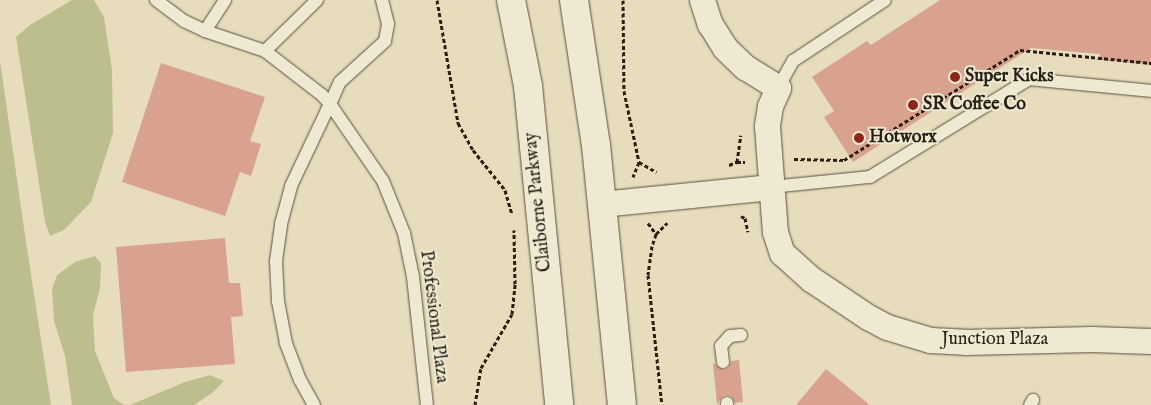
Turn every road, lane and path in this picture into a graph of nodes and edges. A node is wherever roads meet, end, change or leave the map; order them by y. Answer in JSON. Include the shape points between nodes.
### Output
{"nodes":[{"id":1,"x":156,"y":0,"type":"edge"},
{"id":2,"x":225,"y":0,"type":"edge"},
{"id":3,"x":317,"y":0,"type":"edge"},
{"id":4,"x":382,"y":0,"type":"edge"},
{"id":5,"x":437,"y":0,"type":"edge"},
{"id":6,"x":511,"y":0,"type":"edge"},
{"id":7,"x":574,"y":0,"type":"edge"},
{"id":8,"x":702,"y":0,"type":"edge"},
{"id":9,"x":885,"y":0,"type":"edge"},
{"id":10,"x":204,"y":31,"type":"junction"},
{"id":11,"x":265,"y":51,"type":"junction"},
{"id":12,"x":1151,"y":63,"type":"edge"},
{"id":13,"x":778,"y":88,"type":"junction"},
{"id":14,"x":1151,"y":91,"type":"edge"},
{"id":15,"x":330,"y":104,"type":"junction"},
{"id":16,"x":742,"y":128,"type":"dead end"},
{"id":17,"x":769,"y":160,"type":"junction"},
{"id":18,"x":639,"y":162,"type":"dead end"},
{"id":19,"x":737,"y":162,"type":"junction"},
{"id":20,"x":728,"y":165,"type":"dead end"},
{"id":21,"x":660,"y":172,"type":"dead end"},
{"id":22,"x":771,"y":187,"type":"junction"},
{"id":23,"x":602,"y":204,"type":"junction"},
{"id":24,"x":514,"y":219,"type":"dead end"},
{"id":25,"x":514,"y":228,"type":"dead end"},
{"id":26,"x":741,"y":335,"type":"dead end"},
{"id":27,"x":1151,"y":341,"type":"edge"},
{"id":28,"x":723,"y":362,"type":"dead end"},
{"id":29,"x":314,"y":405,"type":"edge"},
{"id":30,"x":427,"y":405,"type":"edge"},
{"id":31,"x":475,"y":405,"type":"edge"},
{"id":32,"x":558,"y":405,"type":"edge"},
{"id":33,"x":622,"y":405,"type":"edge"}],
"edges":[{"from":1,"to":10,"type":"lane","name":"Professional Plaza"},
{"from":2,"to":10,"type":"lane"},
{"from":3,"to":11,"type":"lane"},
{"from":4,"to":15,"type":"lane","via":[[388,24],[385,41],[340,82]]},
{"from":5,"to":24,"type":"path","via":[[458,122],[473,150],[505,190]]},
{"from":6,"to":32,"type":"main road","name":"Claiborne Parkway","via":[[528,86]]},
{"from":7,"to":23,"type":"main road"},
{"from":8,"to":13,"type":"street","via":[[710,24],[725,48],[745,67]]},
{"from":9,"to":13,"type":"lane","via":[[793,61]]},
{"from":10,"to":11,"type":"lane","name":"Professional Plaza"},
{"from":11,"to":15,"type":"lane","name":"Professional Plaza"},
{"from":12,"to":17,"type":"path","via":[[1020,50],[844,160]]},
{"from":13,"to":17,"type":"street","name":"Junction Plaza","via":[[766,126]]},
{"from":14,"to":22,"type":"lane","via":[[1029,79],[870,177]]},
{"from":15,"to":29,"type":"lane","via":[[291,186],[276,261],[278,301],[286,342],[300,380]]},
{"from":15,"to":30,"type":"lane","name":"Professional Plaza","via":[[383,181],[404,233],[413,277]]},
{"from":16,"to":19,"type":"path"},
{"from":17,"to":19,"type":"path"},
{"from":17,"to":22,"type":"street","name":"Junction Plaza"},
{"from":18,"to":21,"type":"path","via":[[653,172]]},
{"from":19,"to":20,"type":"path"},
{"from":22,"to":23,"type":"street"},
{"from":22,"to":27,"type":"street","name":"Junction Plaza","via":[[782,253],[811,279],[887,327],[930,340],[965,342]]},
{"from":23,"to":33,"type":"main road"},
{"from":25,"to":31,"type":"path","via":[[512,314],[481,368]]},
{"from":26,"to":28,"type":"lane","via":[[730,336],[721,346]]}]}
